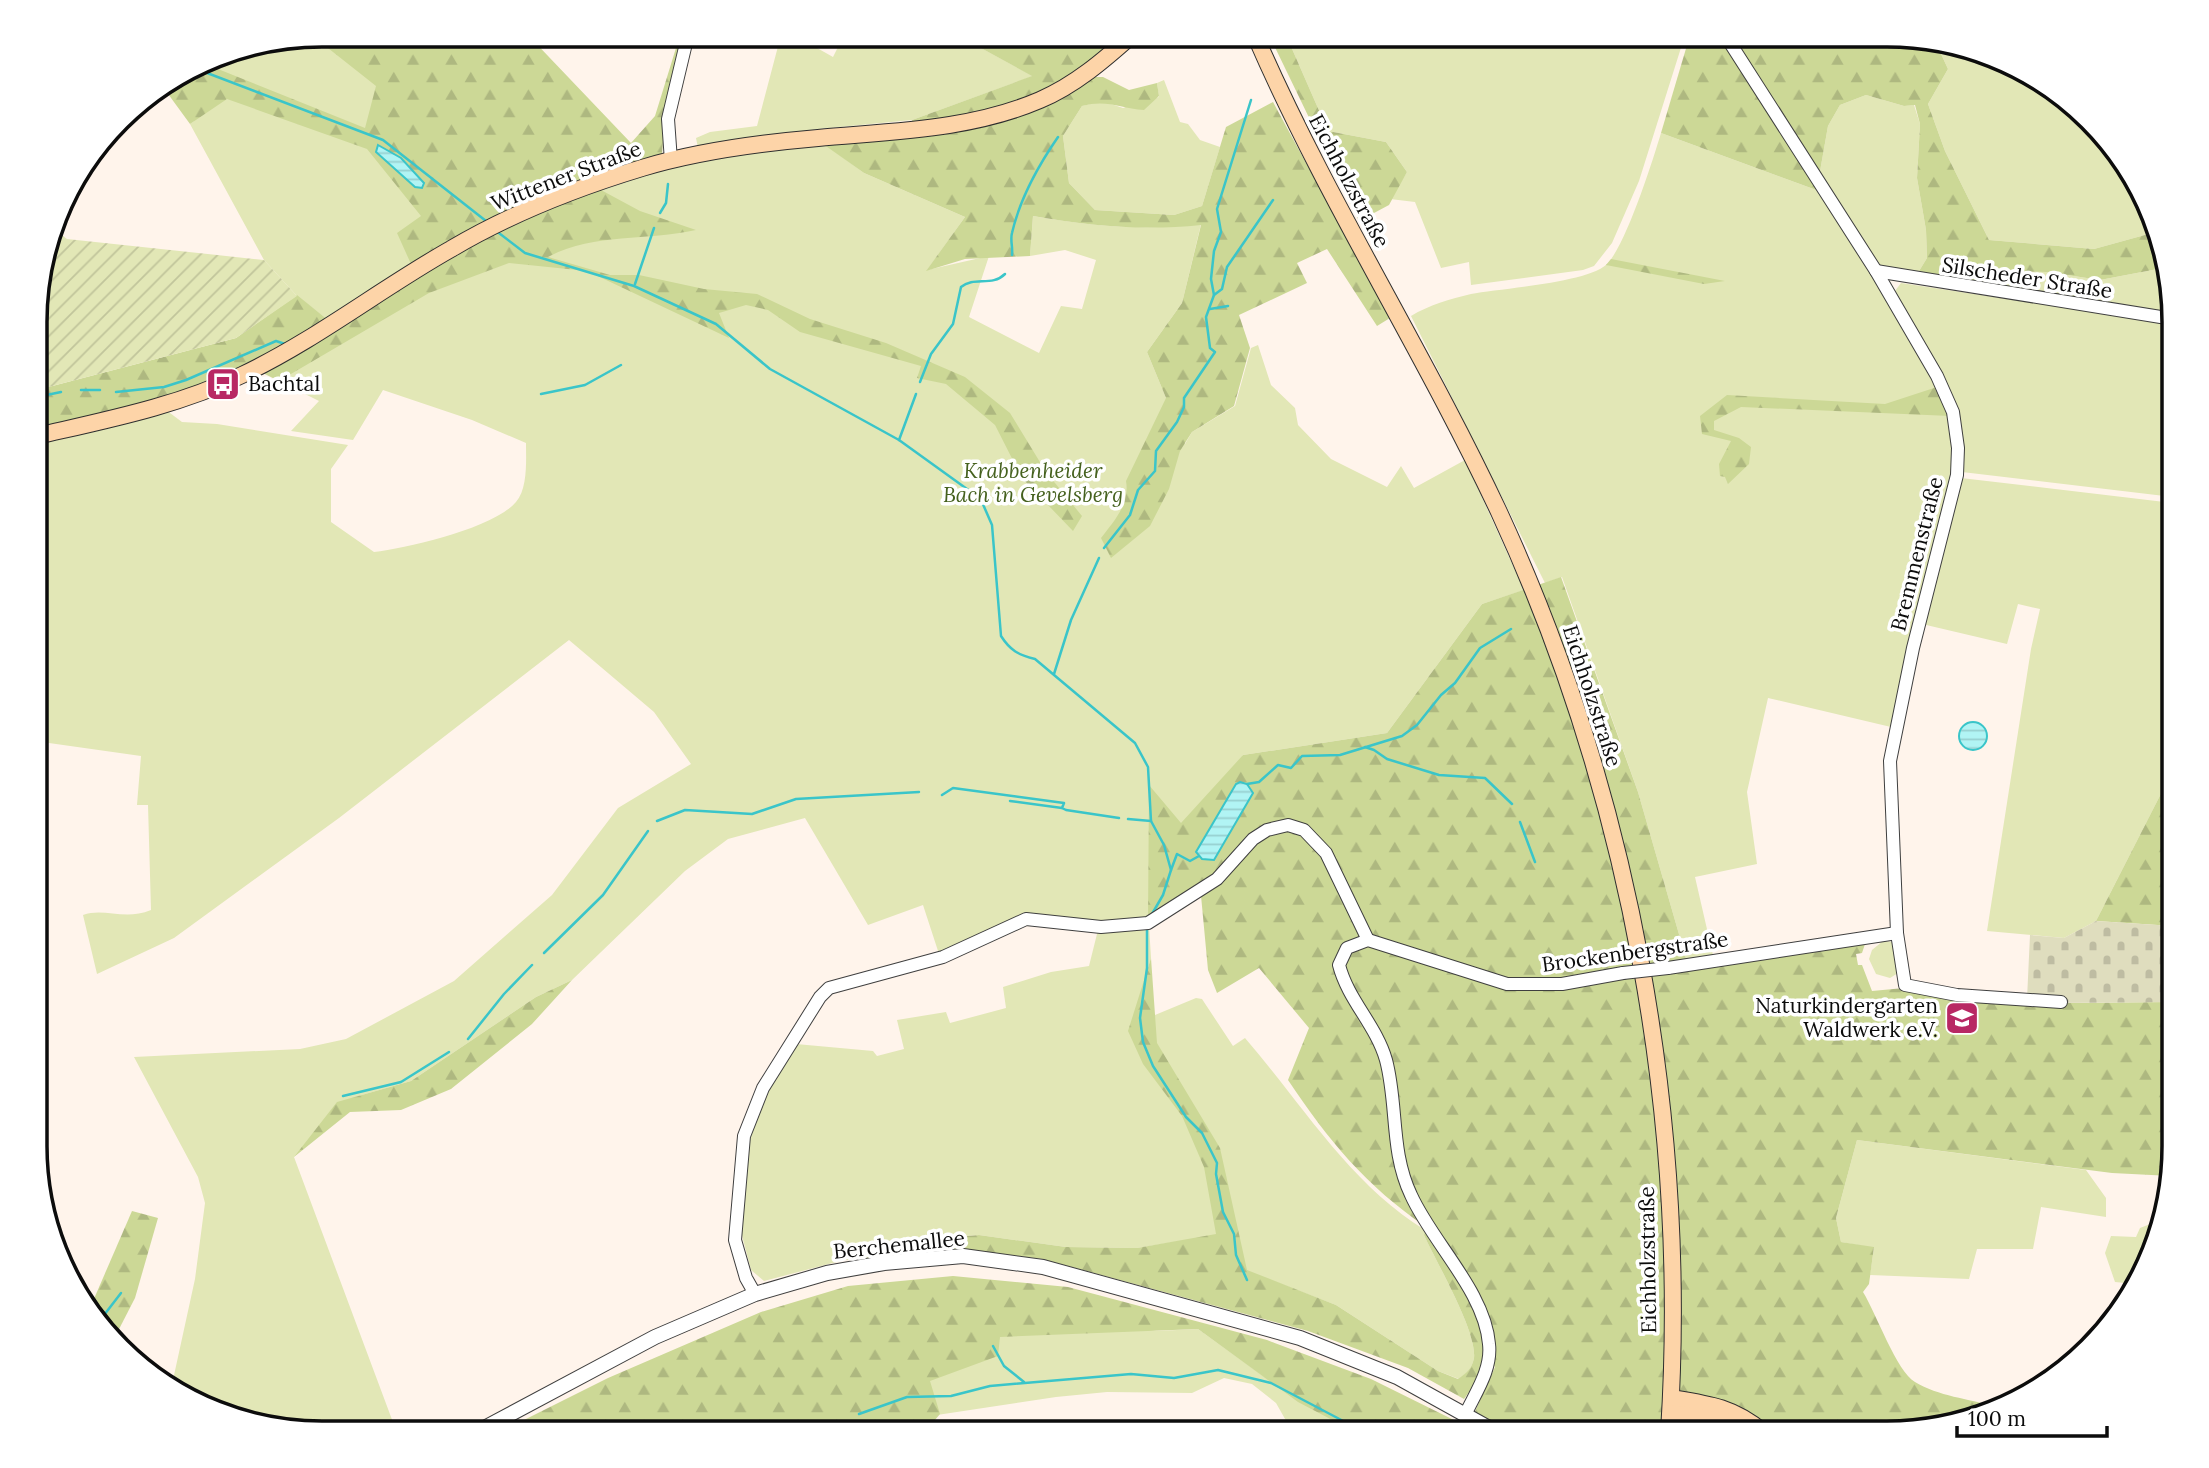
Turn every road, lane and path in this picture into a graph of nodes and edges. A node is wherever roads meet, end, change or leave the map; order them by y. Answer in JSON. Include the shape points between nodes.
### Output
{"nodes":[{"id":1,"x":685,"y":47,"type":"edge"},
{"id":2,"x":1116,"y":47,"type":"edge"},
{"id":3,"x":1261,"y":47,"type":"edge"},
{"id":4,"x":1733,"y":47,"type":"edge"},
{"id":5,"x":671,"y":160,"type":"junction"},
{"id":6,"x":1876,"y":271,"type":"junction"},
{"id":7,"x":2162,"y":317,"type":"edge"},
{"id":8,"x":47,"y":434,"type":"edge"},
{"id":9,"x":1897,"y":933,"type":"junction"},
{"id":10,"x":1368,"y":940,"type":"junction"},
{"id":11,"x":2062,"y":1002,"type":"dead end"},
{"id":12,"x":755,"y":1294,"type":"junction"},
{"id":13,"x":1671,"y":1405,"type":"junction"},
{"id":14,"x":1466,"y":1413,"type":"junction"},
{"id":15,"x":1720,"y":1419,"type":"junction"},
{"id":16,"x":498,"y":1421,"type":"edge"},
{"id":17,"x":1479,"y":1421,"type":"edge"},
{"id":18,"x":1670,"y":1421,"type":"edge"},
{"id":19,"x":1717,"y":1421,"type":"edge"},
{"id":20,"x":1728,"y":1421,"type":"edge"},
{"id":21,"x":1750,"y":1421,"type":"edge"}],
"edges":[{"from":1,"to":5,"type":"street","via":[[668,119]]},
{"from":2,"to":5,"type":"main road","name":"Wittener Straße","via":[[1064,87],[1009,112],[971,122],[783,142]]},
{"from":3,"to":13,"type":"main road","name":"Eichholzstraße","via":[[1327,185],[1480,472],[1541,611],[1583,729],[1628,908],[1656,1070],[1667,1168],[1673,1299]]},
{"from":4,"to":6,"type":"street","name":"Bremmenstraße"},
{"from":5,"to":8,"type":"main road","name":"Wittener Straße","via":[[611,178],[500,222],[449,249],[323,331],[223,384]]},
{"from":6,"to":7,"type":"street","name":"Silscheder Straße"},
{"from":6,"to":9,"type":"street","name":"Bremmenstraße","via":[[1951,403],[1958,449],[1957,475],[1890,761]]},
{"from":9,"to":10,"type":"street","name":"Brockenbergstraße","bridge":true,"via":[[1562,984],[1507,984]]},
{"from":9,"to":11,"type":"street","name":"Bremmenstraße","via":[[1905,985],[1957,995]]},
{"from":10,"to":12,"type":"street","via":[[1326,853],[1304,830],[1288,825],[1253,839],[1217,879],[1148,923],[1101,927],[1026,919],[943,957],[829,988],[763,1088],[744,1136],[735,1240]]},
{"from":10,"to":14,"type":"street","via":[[1348,948],[1339,965],[1385,1058],[1403,1177],[1479,1306],[1487,1329],[1488,1365]]},
{"from":12,"to":14,"type":"street","name":"Berchemallee","via":[[827,1273],[884,1263],[963,1256],[1043,1267],[1300,1338],[1397,1377]]},
{"from":12,"to":16,"type":"street","name":"Berchemallee","via":[[655,1337]]},
{"from":13,"to":15,"type":"main road"},
{"from":13,"to":18,"type":"main road","name":"Eichholzstraße"},
{"from":13,"to":21,"type":"main road","via":[[1726,1408]]},
{"from":14,"to":17,"type":"street","name":"Berchemallee"},
{"from":15,"to":19,"type":"main road"},
{"from":15,"to":20,"type":"main road"}]}
